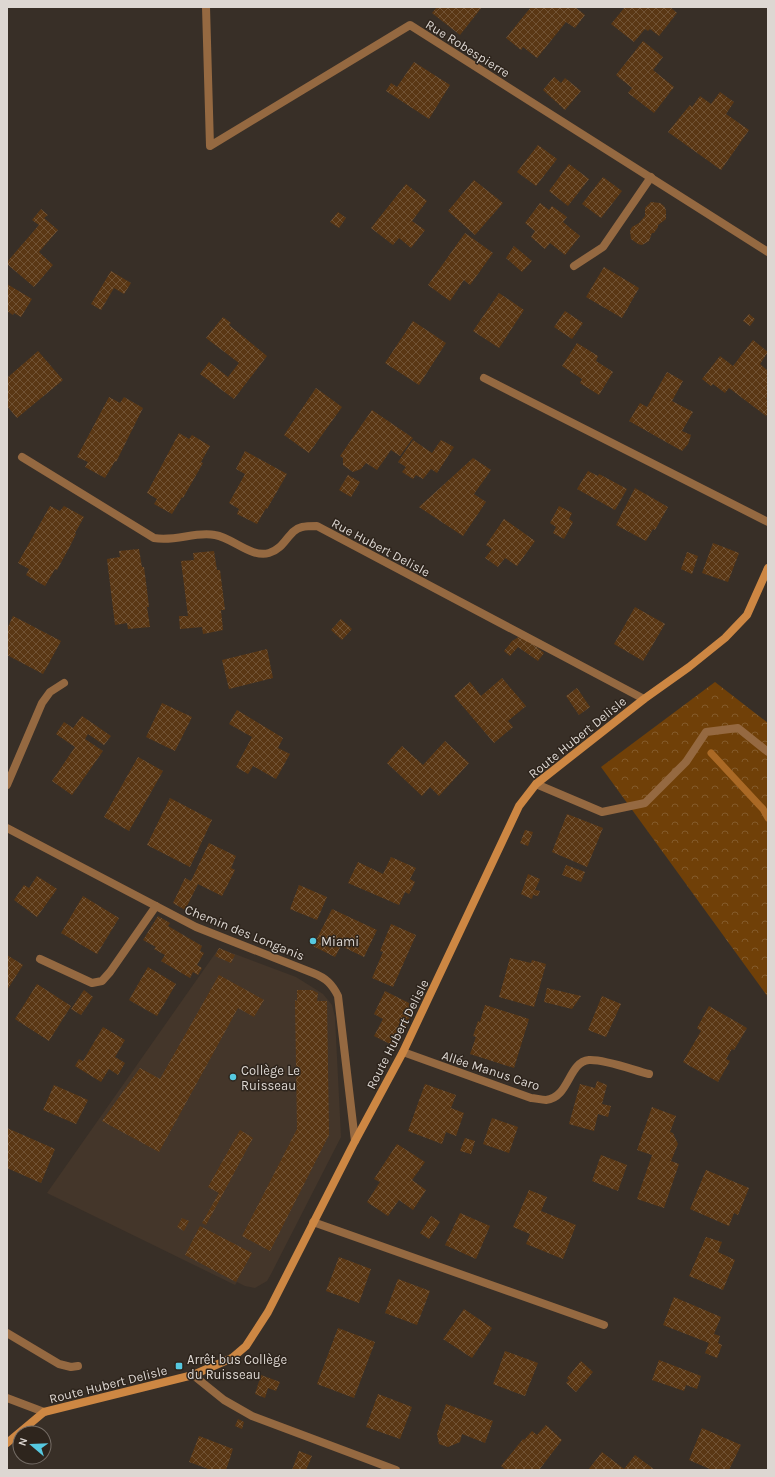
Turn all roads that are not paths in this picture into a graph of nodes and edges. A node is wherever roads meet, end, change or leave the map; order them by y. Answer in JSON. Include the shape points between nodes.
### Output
{"nodes":[{"id":1,"x":206,"y":7,"type":"edge"},
{"id":2,"x":651,"y":178,"type":"junction"},
{"id":3,"x":768,"y":252,"type":"edge"},
{"id":4,"x":574,"y":266,"type":"dead end"},
{"id":5,"x":484,"y":378,"type":"dead end"},
{"id":6,"x":22,"y":457,"type":"dead end"},
{"id":7,"x":768,"y":522,"type":"edge"},
{"id":8,"x":768,"y":568,"type":"edge"},
{"id":9,"x":64,"y":683,"type":"dead end"},
{"id":10,"x":644,"y":699,"type":"junction"},
{"id":11,"x":768,"y":752,"type":"edge"},
{"id":12,"x":536,"y":784,"type":"junction"},
{"id":13,"x":7,"y":785,"type":"edge"},
{"id":14,"x":7,"y":828,"type":"edge"},
{"id":15,"x":156,"y":906,"type":"junction"},
{"id":16,"x":40,"y":959,"type":"dead end"},
{"id":17,"x":403,"y":1052,"type":"junction"},
{"id":18,"x":649,"y":1074,"type":"dead end"},
{"id":19,"x":355,"y":1141,"type":"junction"},
{"id":20,"x":313,"y":1222,"type":"junction"},
{"id":21,"x":604,"y":1325,"type":"dead end"},
{"id":22,"x":7,"y":1334,"type":"edge"},
{"id":23,"x":78,"y":1366,"type":"dead end"},
{"id":24,"x":193,"y":1375,"type":"junction"},
{"id":25,"x":7,"y":1398,"type":"edge"},
{"id":26,"x":44,"y":1412,"type":"junction"},
{"id":27,"x":7,"y":1443,"type":"edge"},
{"id":28,"x":396,"y":1470,"type":"edge"}],
"edges":[{"from":1,"to":2,"type":"street","name":"Rue Robespierre","via":[[210,146],[410,25]]},
{"from":2,"to":3,"type":"street","name":"Rue Robespierre"},
{"from":2,"to":4,"type":"street","via":[[603,247]]},
{"from":5,"to":7,"type":"street"},
{"from":6,"to":10,"type":"street","name":"Rue Hubert Delisle","via":[[154,538],[165,540],[215,534],[262,554],[270,553],[284,545],[296,529],[302,526],[317,526]]},
{"from":8,"to":10,"type":"main road","name":"Route Hubert Delisle","via":[[742,621],[689,667]]},
{"from":9,"to":13,"type":"street","via":[[50,692],[42,703]]},
{"from":10,"to":12,"type":"main road","name":"Route Hubert Delisle"},
{"from":11,"to":12,"type":"street","via":[[738,728],[706,732],[686,762],[646,803],[602,812]]},
{"from":12,"to":17,"type":"main road","name":"Route Hubert Delisle","via":[[519,806]]},
{"from":14,"to":15,"type":"street","name":"Chemin des Longanis"},
{"from":15,"to":16,"type":"street","via":[[102,981],[92,983]]},
{"from":15,"to":19,"type":"street","name":"Chemin des Longanis","via":[[196,927],[313,973],[332,985],[338,996]]},
{"from":17,"to":18,"type":"street","name":"Allée Manus Caro","via":[[530,1098],[546,1100],[561,1093],[577,1066],[588,1060],[602,1061]]},
{"from":17,"to":19,"type":"main road","name":"Route Hubert Delisle"},
{"from":19,"to":20,"type":"main road","name":"Route Hubert Delisle"},
{"from":20,"to":21,"type":"street"},
{"from":20,"to":24,"type":"main road","name":"Route Hubert Delisle","via":[[268,1312],[246,1346],[232,1358]]},
{"from":22,"to":23,"type":"street","via":[[58,1364]]},
{"from":24,"to":26,"type":"main road","name":"Route Hubert Delisle"},
{"from":24,"to":28,"type":"street","via":[[224,1400],[252,1416]]},
{"from":25,"to":26,"type":"street"},
{"from":26,"to":27,"type":"main road","name":"Route Hubert Delisle"}]}
